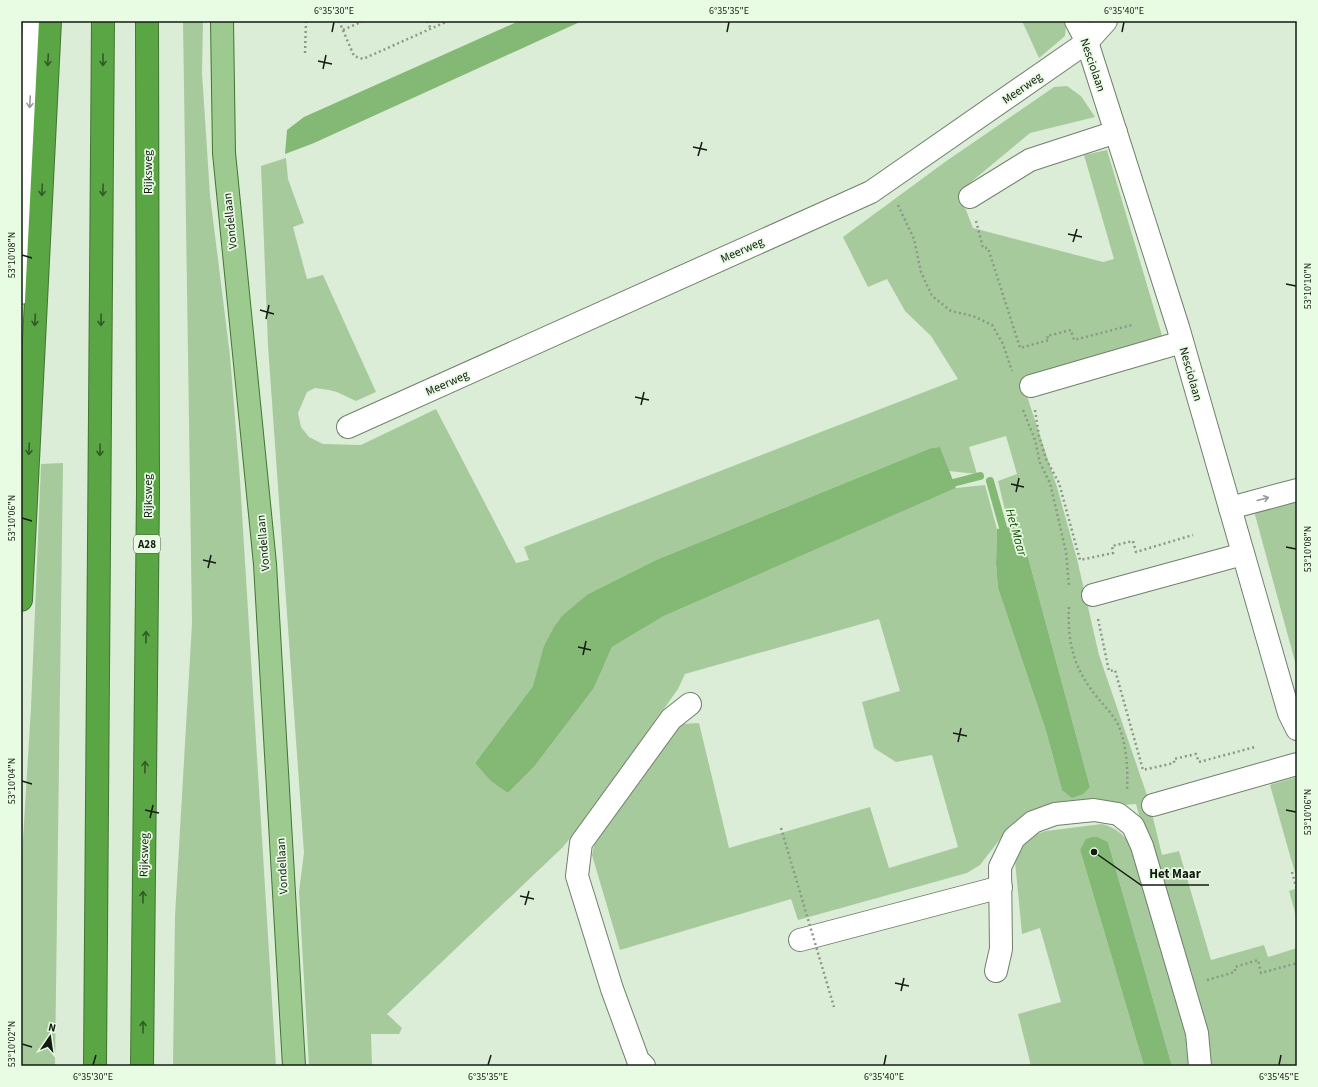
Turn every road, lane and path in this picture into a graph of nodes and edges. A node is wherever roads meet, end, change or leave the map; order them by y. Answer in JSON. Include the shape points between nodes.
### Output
{"nodes":[{"id":1,"x":34,"y":21,"type":"edge"},
{"id":2,"x":50,"y":21,"type":"edge"},
{"id":3,"x":103,"y":21,"type":"edge"},
{"id":4,"x":147,"y":21,"type":"edge"},
{"id":5,"x":222,"y":21,"type":"edge"},
{"id":6,"x":306,"y":21,"type":"edge"},
{"id":7,"x":339,"y":21,"type":"edge"},
{"id":8,"x":363,"y":21,"type":"edge"},
{"id":9,"x":428,"y":21,"type":"edge"},
{"id":10,"x":448,"y":21,"type":"edge"},
{"id":11,"x":1076,"y":21,"type":"edge"},
{"id":12,"x":1106,"y":21,"type":"edge"},
{"id":13,"x":431,"y":29,"type":"junction"},
{"id":14,"x":343,"y":30,"type":"junction"},
{"id":15,"x":1087,"y":42,"type":"junction"},
{"id":16,"x":305,"y":53,"type":"dead end"},
{"id":17,"x":1116,"y":132,"type":"junction"},
{"id":18,"x":886,"y":181,"type":"junction"},
{"id":19,"x":970,"y":197,"type":"joint"},
{"id":20,"x":21,"y":293,"type":"edge"},
{"id":21,"x":1132,"y":325,"type":"dead end"},
{"id":22,"x":1182,"y":342,"type":"junction"},
{"id":23,"x":1012,"y":372,"type":"dead end"},
{"id":24,"x":1026,"y":394,"type":"junction"},
{"id":25,"x":348,"y":427,"type":"dead end"},
{"id":26,"x":1297,"y":490,"type":"edge"},
{"id":27,"x":1230,"y":508,"type":"junction"},
{"id":28,"x":1193,"y":535,"type":"dead end"},
{"id":29,"x":1243,"y":554,"type":"junction"},
{"id":30,"x":1070,"y":595,"type":"junction"},
{"id":31,"x":1093,"y":595,"type":"junction"},
{"id":32,"x":21,"y":600,"type":"edge"},
{"id":33,"x":690,"y":704,"type":"dead end"},
{"id":34,"x":1297,"y":729,"type":"edge"},
{"id":35,"x":1255,"y":747,"type":"dead end"},
{"id":36,"x":1297,"y":764,"type":"edge"},
{"id":37,"x":1153,"y":805,"type":"dead end"},
{"id":38,"x":1123,"y":818,"type":"junction"},
{"id":39,"x":781,"y":828,"type":"dead end"},
{"id":40,"x":1292,"y":872,"type":"dead end"},
{"id":41,"x":1001,"y":887,"type":"junction"},
{"id":42,"x":1297,"y":890,"type":"edge"},
{"id":43,"x":800,"y":940,"type":"dead end"},
{"id":44,"x":1297,"y":963,"type":"edge"},
{"id":45,"x":996,"y":971,"type":"dead end"},
{"id":46,"x":1204,"y":981,"type":"dead end"},
{"id":47,"x":834,"y":1006,"type":"dead end"},
{"id":48,"x":95,"y":1066,"type":"edge"},
{"id":49,"x":142,"y":1066,"type":"edge"},
{"id":50,"x":294,"y":1066,"type":"edge"},
{"id":51,"x":644,"y":1066,"type":"edge"},
{"id":52,"x":1200,"y":1066,"type":"edge"}],
"edges":[{"from":1,"to":20,"type":"street","one_way":true},
{"from":2,"to":32,"type":"highway","one_way":true},
{"from":3,"to":48,"type":"highway","one_way":true},
{"from":49,"to":4,"type":"highway","name":"Rijksweg","number":"A28","one_way":true,"via":[[148,492]]},
{"from":5,"to":50,"type":"main road","name":"Vondellaan","via":[[224,153],[265,564]]},
{"from":6,"to":16,"type":"path"},
{"from":7,"to":14,"type":"path"},
{"from":8,"to":14,"type":"path"},
{"from":9,"to":13,"type":"path"},
{"from":10,"to":13,"type":"path"},
{"from":11,"to":15,"type":"street","name":"Nesciolaan"},
{"from":12,"to":15,"type":"street","name":"Meerweg"},
{"from":13,"to":14,"type":"path","via":[[363,59],[354,56]]},
{"from":15,"to":17,"type":"street","name":"Nesciolaan"},
{"from":15,"to":18,"type":"street","name":"Meerweg"},
{"from":17,"to":19,"type":"street","via":[[1030,160]]},
{"from":17,"to":22,"type":"street","name":"Nesciolaan"},
{"from":18,"to":23,"type":"path","via":[[914,239],[921,272],[932,296],[951,311],[973,316],[992,325],[1003,344]]},
{"from":18,"to":25,"type":"street","name":"Meerweg","via":[[863,195]]},
{"from":19,"to":21,"type":"path","via":[[983,248],[988,248],[1020,348],[1049,340],[1047,336],[1071,330],[1074,340]]},
{"from":22,"to":24,"type":"street"},
{"from":22,"to":27,"type":"street","name":"Nesciolaan"},
{"from":24,"to":28,"type":"path","via":[[1046,459],[1059,483],[1080,560],[1113,552],[1112,546],[1133,542],[1136,552]]},
{"from":24,"to":30,"type":"path","via":[[1040,463],[1050,483],[1066,552]]},
{"from":27,"to":26,"type":"street","one_way":true},
{"from":27,"to":29,"type":"street","name":"Nesciolaan"},
{"from":29,"to":31,"type":"street"},
{"from":29,"to":34,"type":"street","name":"Nesciolaan","via":[[1289,713]]},
{"from":30,"to":31,"type":"path"},
{"from":30,"to":38,"type":"path","via":[[1068,623],[1071,649],[1081,675],[1114,718],[1127,753]]},
{"from":31,"to":35,"type":"path","via":[[1109,670],[1115,670],[1143,770],[1174,763],[1174,759],[1196,754],[1198,762]]},
{"from":33,"to":51,"type":"street","via":[[671,719],[581,843],[577,876],[612,989],[638,1060]]},
{"from":36,"to":37,"type":"street"},
{"from":38,"to":41,"type":"street","via":[[1118,814],[1094,810],[1054,814],[1033,822],[1014,838],[1011,844],[1000,867]]},
{"from":38,"to":52,"type":"street","via":[[1133,826],[1142,846],[1197,1033]]},
{"from":39,"to":47,"type":"path","bridge":true},
{"from":40,"to":42,"type":"path"},
{"from":41,"to":43,"type":"street"},
{"from":41,"to":45,"type":"street","via":[[1001,949]]},
{"from":44,"to":46,"type":"path","via":[[1260,973],[1258,960],[1235,967],[1235,972]]}]}
